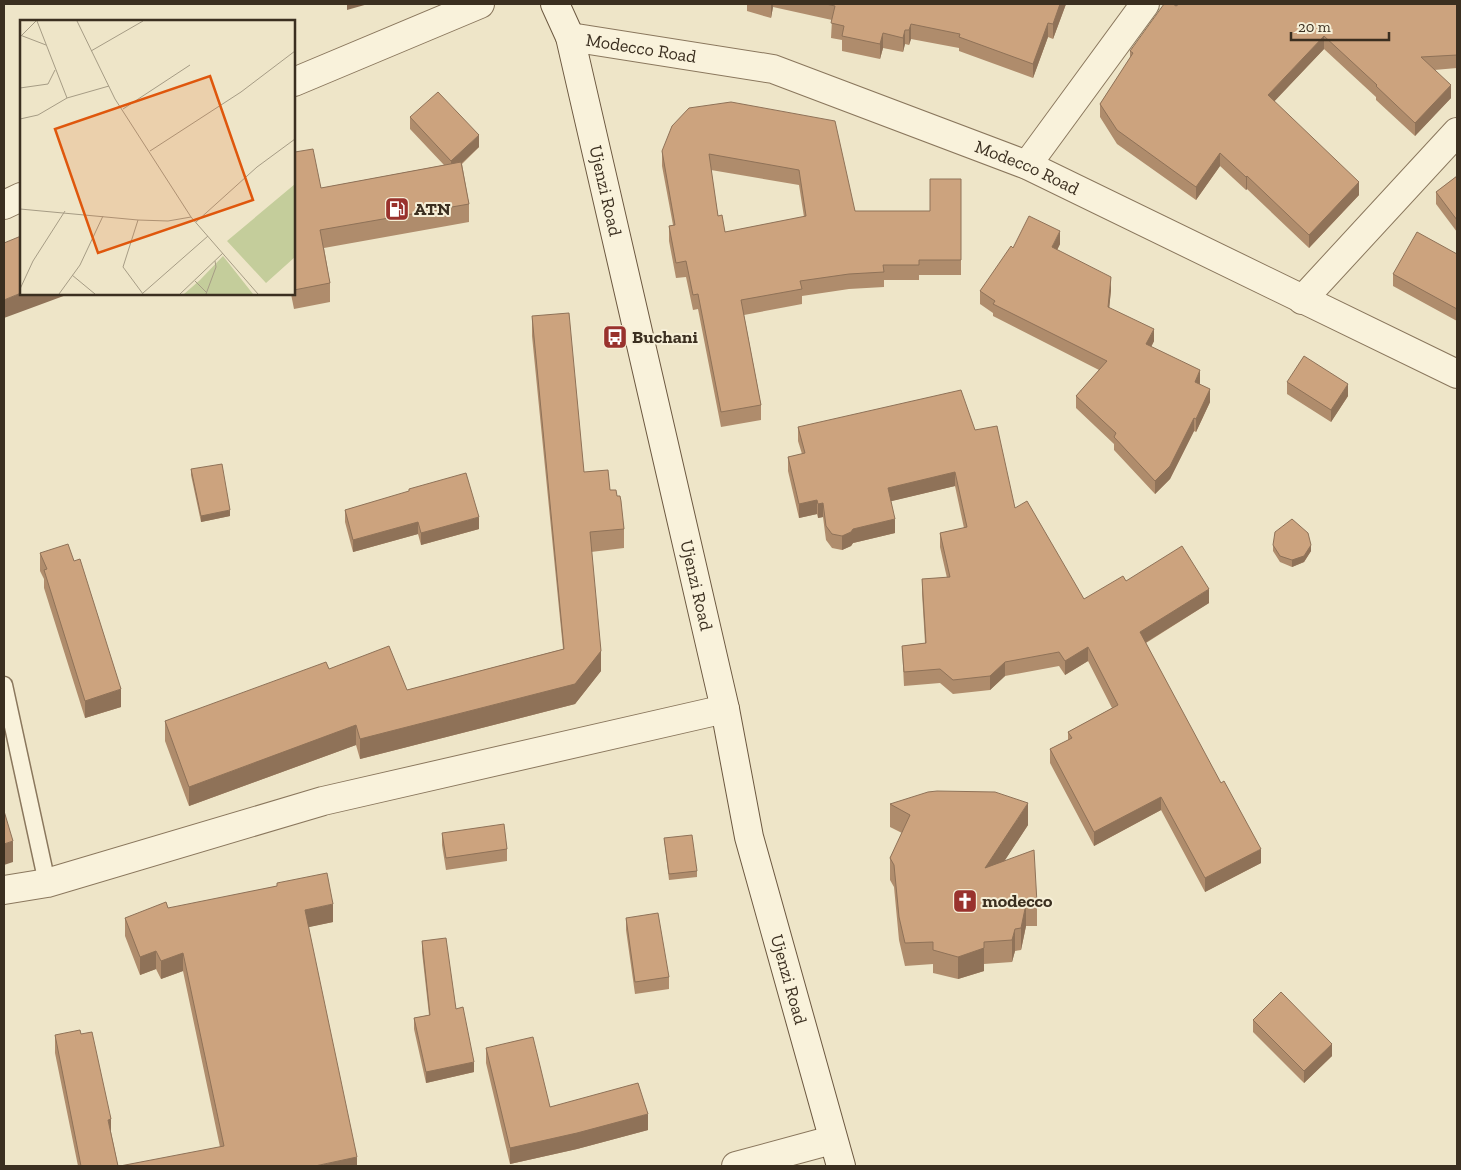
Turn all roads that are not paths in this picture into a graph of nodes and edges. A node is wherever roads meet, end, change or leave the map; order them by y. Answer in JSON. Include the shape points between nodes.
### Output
{"nodes":[{"id":1,"x":480,"y":4,"type":"edge"},
{"id":2,"x":555,"y":4,"type":"edge"},
{"id":3,"x":1145,"y":4,"type":"edge"},
{"id":4,"x":570,"y":37,"type":"junction"},
{"id":5,"x":295,"y":82,"type":"edge"},
{"id":6,"x":1457,"y":132,"type":"edge"},
{"id":7,"x":1027,"y":165,"type":"junction"},
{"id":8,"x":20,"y":197,"type":"edge"},
{"id":9,"x":4,"y":205,"type":"edge"},
{"id":10,"x":1302,"y":300,"type":"junction"},
{"id":11,"x":1457,"y":374,"type":"edge"},
{"id":12,"x":4,"y":685,"type":"edge"},
{"id":13,"x":725,"y":709,"type":"junction"},
{"id":14,"x":47,"y":883,"type":"junction"},
{"id":15,"x":4,"y":890,"type":"edge"},
{"id":16,"x":832,"y":1140,"type":"junction"},
{"id":17,"x":736,"y":1166,"type":"edge"},
{"id":18,"x":841,"y":1166,"type":"edge"}],
"edges":[{"from":1,"to":5,"type":"street"},
{"from":2,"to":4,"type":"street","name":"Ujenzi Road"},
{"from":3,"to":7,"type":"street"},
{"from":4,"to":7,"type":"street","name":"Modecco Road","via":[[773,69]]},
{"from":4,"to":13,"type":"street","name":"Ujenzi Road"},
{"from":6,"to":10,"type":"street"},
{"from":7,"to":10,"type":"street","name":"Modecco Road"},
{"from":8,"to":9,"type":"street"},
{"from":10,"to":11,"type":"street","name":"Modecco Road"},
{"from":12,"to":14,"type":"lane"},
{"from":13,"to":14,"type":"street","via":[[322,801]]},
{"from":13,"to":16,"type":"street","name":"Ujenzi Road","via":[[749,837]]},
{"from":14,"to":15,"type":"street"},
{"from":16,"to":17,"type":"street"},
{"from":16,"to":18,"type":"street","name":"Ujenzi Road"}]}
